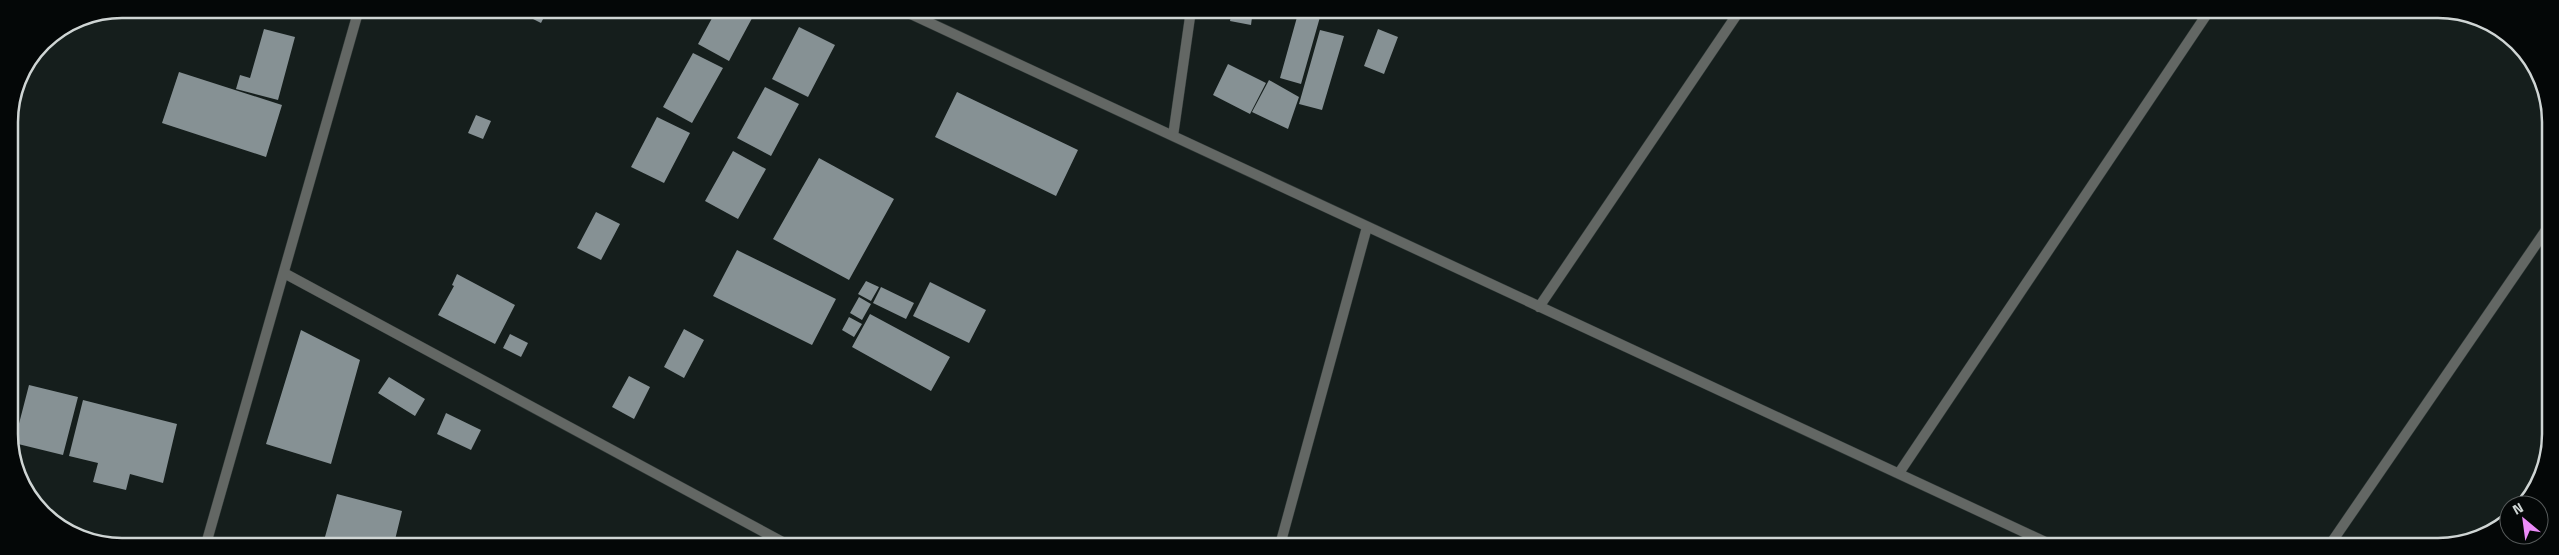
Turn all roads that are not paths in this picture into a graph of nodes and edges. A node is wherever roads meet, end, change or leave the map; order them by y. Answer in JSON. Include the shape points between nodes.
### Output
{"nodes":[{"id":1,"x":356,"y":18,"type":"edge"},
{"id":2,"x":917,"y":18,"type":"edge"},
{"id":3,"x":1189,"y":18,"type":"edge"},
{"id":4,"x":1735,"y":18,"type":"edge"},
{"id":5,"x":2205,"y":18,"type":"edge"},
{"id":6,"x":1173,"y":136,"type":"junction"},
{"id":7,"x":1367,"y":227,"type":"junction"},
{"id":8,"x":2542,"y":236,"type":"edge"},
{"id":9,"x":284,"y":273,"type":"junction"},
{"id":10,"x":1539,"y":307,"type":"junction"},
{"id":11,"x":1899,"y":473,"type":"junction"},
{"id":12,"x":2035,"y":537,"type":"edge"},
{"id":13,"x":2335,"y":537,"type":"edge"},
{"id":14,"x":208,"y":538,"type":"edge"},
{"id":15,"x":775,"y":538,"type":"edge"},
{"id":16,"x":1282,"y":538,"type":"edge"}],
"edges":[{"from":1,"to":9,"type":"street"},
{"from":2,"to":6,"type":"street"},
{"from":3,"to":6,"type":"street"},
{"from":4,"to":10,"type":"street"},
{"from":5,"to":11,"type":"street"},
{"from":6,"to":7,"type":"street"},
{"from":7,"to":10,"type":"street"},
{"from":7,"to":16,"type":"street"},
{"from":8,"to":13,"type":"street"},
{"from":9,"to":14,"type":"street"},
{"from":9,"to":15,"type":"street"},
{"from":10,"to":11,"type":"street"},
{"from":11,"to":12,"type":"street"}]}
